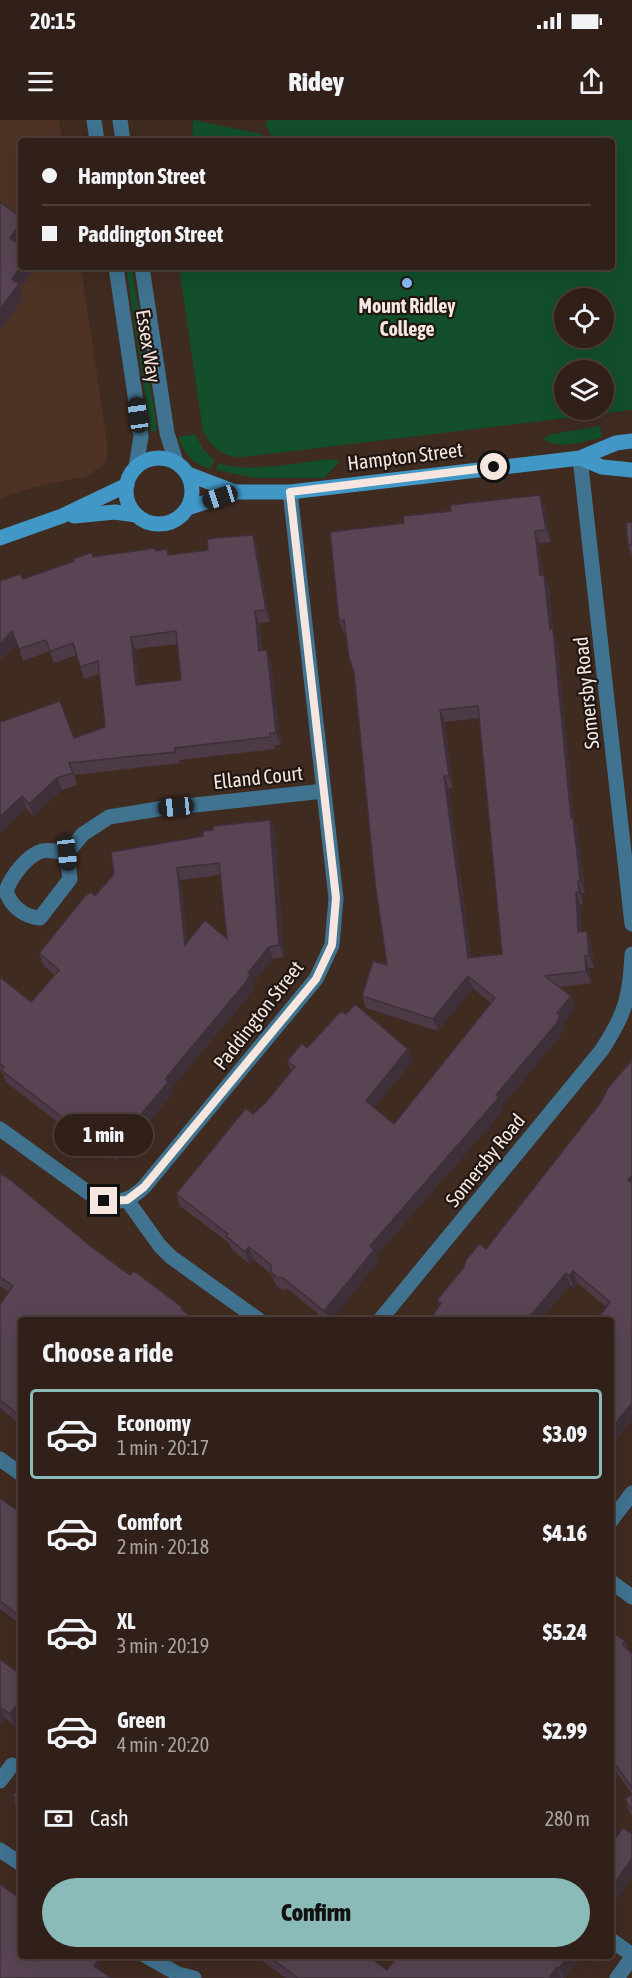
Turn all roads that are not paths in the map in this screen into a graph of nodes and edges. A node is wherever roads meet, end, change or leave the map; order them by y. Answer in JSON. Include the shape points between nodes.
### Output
{"nodes":[{"id":1,"x":94,"y":120,"type":"edge"},
{"id":2,"x":120,"y":120,"type":"edge"},
{"id":3,"x":97,"y":138,"type":"edge"},
{"id":4,"x":123,"y":138,"type":"edge"},
{"id":5,"x":116,"y":270,"type":"edge"},
{"id":6,"x":142,"y":270,"type":"edge"},
{"id":7,"x":632,"y":441,"type":"edge"},
{"id":8,"x":580,"y":458,"type":"junction"},
{"id":9,"x":176,"y":462,"type":"junction"},
{"id":10,"x":136,"y":467,"type":"junction"},
{"id":11,"x":632,"y":470,"type":"edge"},
{"id":12,"x":188,"y":474,"type":"junction"},
{"id":13,"x":127,"y":485,"type":"junction"},
{"id":14,"x":235,"y":492,"type":"junction"},
{"id":15,"x":290,"y":492,"type":"junction"},
{"id":16,"x":188,"y":508,"type":"junction"},
{"id":17,"x":136,"y":515,"type":"junction"},
{"id":18,"x":62,"y":516,"type":"junction"},
{"id":19,"x":0,"y":537,"type":"edge"},
{"id":20,"x":324,"y":790,"type":"junction"},
{"id":21,"x":67,"y":853,"type":"junction"},
{"id":22,"x":632,"y":924,"type":"edge"},
{"id":23,"x":632,"y":954,"type":"edge"},
{"id":24,"x":0,"y":1129,"type":"edge"},
{"id":25,"x":127,"y":1200,"type":"junction"},
{"id":26,"x":255,"y":1317,"type":"edge"},
{"id":27,"x":382,"y":1317,"type":"edge"},
{"id":28,"x":0,"y":1459,"type":"edge"},
{"id":29,"x":18,"y":1472,"type":"edge"},
{"id":30,"x":632,"y":1493,"type":"edge"},
{"id":31,"x":614,"y":1517,"type":"edge"},
{"id":32,"x":614,"y":1584,"type":"edge"},
{"id":33,"x":632,"y":1597,"type":"edge"},
{"id":34,"x":12,"y":1765,"type":"dead end"},
{"id":35,"x":0,"y":1781,"type":"edge"},
{"id":36,"x":0,"y":1851,"type":"edge"},
{"id":37,"x":18,"y":1862,"type":"edge"},
{"id":38,"x":614,"y":1942,"type":"edge"},
{"id":39,"x":632,"y":1956,"type":"edge"},
{"id":40,"x":151,"y":1959,"type":"edge"},
{"id":41,"x":194,"y":1978,"type":"edge"},
{"id":42,"x":617,"y":1978,"type":"edge"}],
"edges":[{"from":1,"to":3,"type":"street"},
{"from":2,"to":4,"type":"street"},
{"from":5,"to":10,"type":"street","name":"Essex Way","via":[[141,436]]},
{"from":6,"to":9,"type":"street","name":"Essex Way","via":[[167,433]]},
{"from":7,"to":8,"type":"street","name":"Hampton Street","via":[[616,443]]},
{"from":8,"to":11,"type":"street","name":"Hampton Street","via":[[602,467]]},
{"from":8,"to":15,"type":"street","name":"Hampton Street"},
{"from":8,"to":22,"type":"street","name":"Somersby Road"},
{"from":9,"to":10,"type":"street","via":[[155,458]]},
{"from":9,"to":12,"type":"street"},
{"from":10,"to":13,"type":"street"},
{"from":12,"to":14,"type":"street","name":"Hampton Street"},
{"from":12,"to":16,"type":"street","via":[[193,491]]},
{"from":13,"to":17,"type":"street","via":[[126,496]]},
{"from":13,"to":18,"type":"street"},
{"from":14,"to":15,"type":"street","name":"Hampton Street"},
{"from":14,"to":16,"type":"street","name":"Hampton Street"},
{"from":15,"to":20,"type":"street","name":"Paddington Street"},
{"from":16,"to":17,"type":"street","via":[[164,524]]},
{"from":17,"to":18,"type":"street","via":[[116,512]]},
{"from":18,"to":19,"type":"street"},
{"from":20,"to":21,"type":"street","name":"Elland Court","via":[[109,817],[83,834]]},
{"from":20,"to":25,"type":"street","name":"Paddington Street","via":[[336,898],[332,945],[325,962],[264,1043],[144,1187]]},
{"from":21,"to":21,"type":"street","via":[[70,879],[40,918],[28,917],[9,900],[9,882],[34,855],[44,851]]},
{"from":23,"to":27,"type":"street","name":"Somersby Road","via":[[630,989],[620,1023],[602,1051]]},
{"from":24,"to":25,"type":"street","via":[[93,1196],[104,1201]]},
{"from":25,"to":26,"type":"street","via":[[171,1257]]},
{"from":28,"to":29,"type":"street"},
{"from":30,"to":31,"type":"street"},
{"from":32,"to":33,"type":"street"},
{"from":34,"to":35,"type":"street"},
{"from":36,"to":37,"type":"street"},
{"from":38,"to":39,"type":"street"},
{"from":39,"to":42,"type":"street"},
{"from":40,"to":41,"type":"street"}]}
